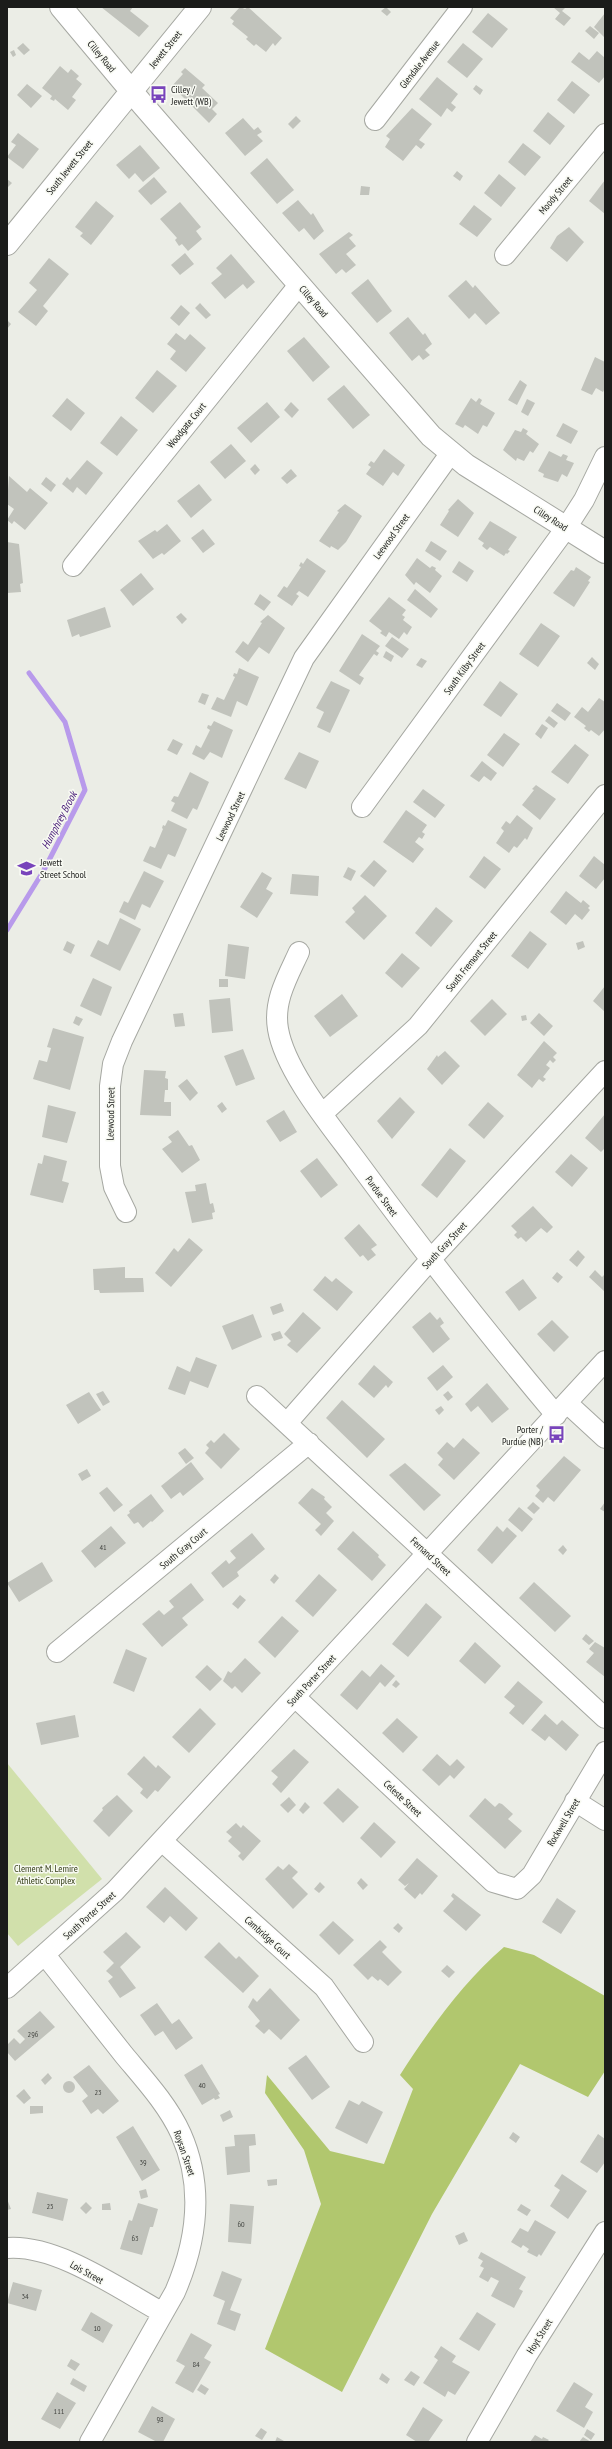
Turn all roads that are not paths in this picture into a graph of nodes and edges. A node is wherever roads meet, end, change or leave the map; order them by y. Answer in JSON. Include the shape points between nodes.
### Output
{"nodes":[{"id":1,"x":61,"y":7,"type":"edge"},
{"id":2,"x":200,"y":7,"type":"edge"},
{"id":3,"x":462,"y":7,"type":"edge"},
{"id":4,"x":131,"y":91,"type":"junction"},
{"id":5,"x":375,"y":120,"type":"dead end"},
{"id":6,"x":605,"y":134,"type":"edge"},
{"id":7,"x":7,"y":244,"type":"edge"},
{"id":8,"x":505,"y":256,"type":"dead end"},
{"id":9,"x":300,"y":285,"type":"junction"},
{"id":10,"x":450,"y":454,"type":"junction"},
{"id":11,"x":605,"y":457,"type":"edge"},
{"id":12,"x":566,"y":528,"type":"junction"},
{"id":13,"x":605,"y":552,"type":"edge"},
{"id":14,"x":73,"y":566,"type":"dead end"},
{"id":15,"x":605,"y":795,"type":"edge"},
{"id":16,"x":362,"y":808,"type":"dead end"},
{"id":17,"x":299,"y":952,"type":"dead end"},
{"id":18,"x":605,"y":1071,"type":"edge"},
{"id":19,"x":322,"y":1114,"type":"junction"},
{"id":20,"x":126,"y":1212,"type":"dead end"},
{"id":21,"x":430,"y":1260,"type":"junction"},
{"id":22,"x":605,"y":1361,"type":"edge"},
{"id":23,"x":257,"y":1396,"type":"dead end"},
{"id":24,"x":561,"y":1409,"type":"junction"},
{"id":25,"x":287,"y":1423,"type":"junction"},
{"id":26,"x":605,"y":1438,"type":"edge"},
{"id":27,"x":309,"y":1443,"type":"junction"},
{"id":28,"x":429,"y":1554,"type":"junction"},
{"id":29,"x":57,"y":1652,"type":"dead end"},
{"id":30,"x":295,"y":1696,"type":"junction"},
{"id":31,"x":605,"y":1718,"type":"edge"},
{"id":32,"x":605,"y":1752,"type":"edge"},
{"id":33,"x":575,"y":1802,"type":"junction"},
{"id":34,"x":605,"y":1820,"type":"edge"},
{"id":35,"x":162,"y":1841,"type":"junction"},
{"id":36,"x":517,"y":1889,"type":"joint"},
{"id":37,"x":45,"y":1955,"type":"junction"},
{"id":38,"x":7,"y":1988,"type":"edge"},
{"id":39,"x":363,"y":2042,"type":"dead end"},
{"id":40,"x":605,"y":2232,"type":"edge"},
{"id":41,"x":7,"y":2248,"type":"edge"},
{"id":42,"x":163,"y":2313,"type":"junction"},
{"id":43,"x":90,"y":2442,"type":"edge"},
{"id":44,"x":478,"y":2442,"type":"edge"}],
"edges":[{"from":1,"to":4,"type":"street","name":"Cilley Road"},
{"from":2,"to":4,"type":"street","name":"Jewett Street"},
{"from":3,"to":5,"type":"street","name":"Glendale Avenue"},
{"from":4,"to":7,"type":"street","name":"South Jewett Street"},
{"from":4,"to":9,"type":"street","name":"Cilley Road"},
{"from":6,"to":8,"type":"street","name":"Moody Street"},
{"from":9,"to":10,"type":"street","name":"Cilley Road","via":[[431,436]]},
{"from":9,"to":14,"type":"street","name":"Woodgate Court"},
{"from":10,"to":12,"type":"street","name":"Cilley Road"},
{"from":10,"to":20,"type":"street","name":"Leewood Street","via":[[304,658],[122,1041],[113,1064],[110,1086],[110,1166],[114,1187]]},
{"from":11,"to":12,"type":"street","name":"South Kilby Street","via":[[584,500]]},
{"from":12,"to":13,"type":"street","name":"Cilley Road"},
{"from":12,"to":16,"type":"street","name":"South Kilby Street"},
{"from":15,"to":19,"type":"street","name":"South Fremont Street","via":[[418,1026]]},
{"from":17,"to":19,"type":"street","name":"Purdue Street","via":[[276,1008],[278,1029],[284,1049]]},
{"from":18,"to":21,"type":"street","name":"South Gray Street"},
{"from":19,"to":21,"type":"street","name":"Purdue Street"},
{"from":21,"to":24,"type":"street","name":"Purdue Street"},
{"from":21,"to":25,"type":"street","name":"South Gray Street"},
{"from":22,"to":24,"type":"street","name":"South Porter Street"},
{"from":23,"to":25,"type":"street","name":"Fernand Street"},
{"from":24,"to":26,"type":"street","name":"Purdue Street"},
{"from":24,"to":28,"type":"street","name":"South Porter Street"},
{"from":25,"to":27,"type":"street","name":"Fernand Street"},
{"from":27,"to":28,"type":"street","name":"Fernand Street"},
{"from":27,"to":29,"type":"street","name":"South Gray Court"},
{"from":28,"to":30,"type":"street","name":"South Porter Street"},
{"from":28,"to":31,"type":"street","name":"Fernand Street"},
{"from":30,"to":35,"type":"street","name":"South Porter Street"},
{"from":30,"to":36,"type":"street","name":"Celeste Street","via":[[493,1882]]},
{"from":32,"to":33,"type":"street","name":"Rockwell Street"},
{"from":33,"to":34,"type":"street"},
{"from":33,"to":36,"type":"street","name":"Rockwell Street","via":[[532,1875]]},
{"from":35,"to":37,"type":"street","name":"South Porter Street","via":[[115,1891]]},
{"from":35,"to":39,"type":"street","name":"Cambridge Court","via":[[324,1987]]},
{"from":37,"to":38,"type":"street","name":"South Porter Street"},
{"from":37,"to":42,"type":"street","name":"Roysan Street","via":[[159,2099],[181,2133],[194,2172],[196,2214],[190,2254],[175,2292]]},
{"from":40,"to":44,"type":"street","name":"Hoyt Street","via":[[527,2355]]},
{"from":41,"to":42,"type":"street","name":"Lois Street","via":[[24,2247],[62,2258]]},
{"from":42,"to":43,"type":"street","name":"Roysan Street"}]}
